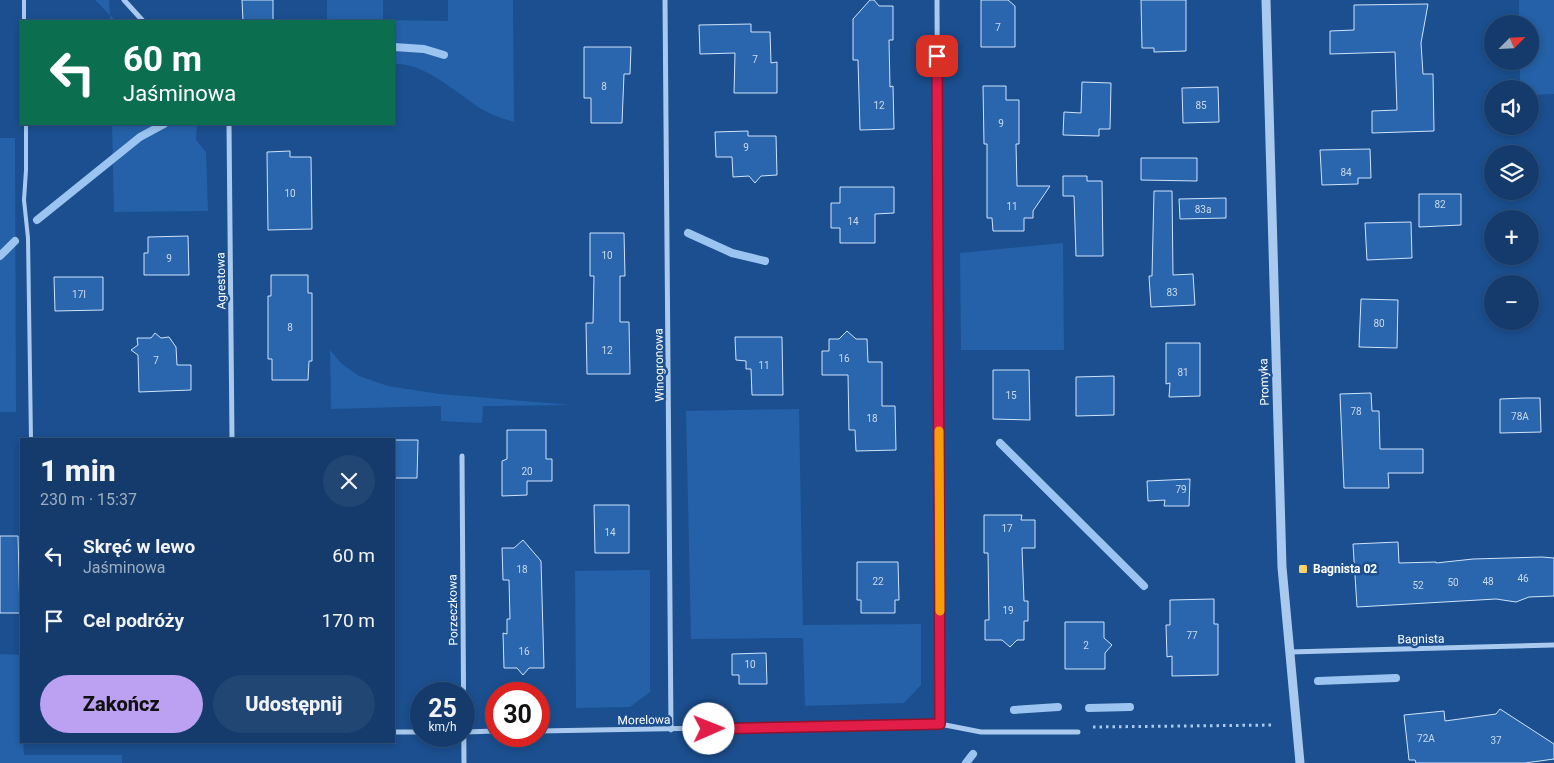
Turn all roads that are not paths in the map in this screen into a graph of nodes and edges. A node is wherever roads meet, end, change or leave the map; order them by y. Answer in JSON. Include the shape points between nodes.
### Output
{"nodes":[{"id":1,"x":24,"y":0,"type":"edge"},
{"id":2,"x":124,"y":0,"type":"edge"},
{"id":3,"x":665,"y":0,"type":"edge"},
{"id":4,"x":937,"y":0,"type":"edge"},
{"id":5,"x":1266,"y":0,"type":"edge"},
{"id":6,"x":24,"y":20,"type":"edge"},
{"id":7,"x":142,"y":20,"type":"edge"},
{"id":8,"x":26,"y":125,"type":"edge"},
{"id":9,"x":229,"y":125,"type":"edge"},
{"id":10,"x":31,"y":438,"type":"edge"},
{"id":11,"x":232,"y":438,"type":"edge"},
{"id":12,"x":462,"y":456,"type":"dead end"},
{"id":13,"x":1554,"y":645,"type":"edge"},
{"id":14,"x":1288,"y":652,"type":"junction"},
{"id":15,"x":464,"y":682,"type":"edge"},
{"id":16,"x":940,"y":724,"type":"junction"},
{"id":17,"x":671,"y":730,"type":"junction"},
{"id":18,"x":550,"y":731,"type":"edge"},
{"id":19,"x":395,"y":732,"type":"edge"},
{"id":20,"x":410,"y":732,"type":"edge"},
{"id":21,"x":1078,"y":732,"type":"road end"},
{"id":22,"x":464,"y":747,"type":"edge"},
{"id":23,"x":464,"y":763,"type":"edge"},
{"id":24,"x":1300,"y":763,"type":"edge"}],
"edges":[{"from":1,"to":6,"type":"lane"},
{"from":2,"to":7,"type":"street"},
{"from":3,"to":17,"type":"street","name":"Winogronowa"},
{"from":4,"to":16,"type":"street"},
{"from":5,"to":14,"type":"street","name":"Promyka","via":[[1282,567]]},
{"from":8,"to":10,"type":"lane","via":[[24,200],[28,238]]},
{"from":9,"to":11,"type":"street","name":"Agrestowa"},
{"from":12,"to":15,"type":"street","name":"Porzeczkowa"},
{"from":13,"to":14,"type":"street","name":"Bagnista"},
{"from":14,"to":24,"type":"street","name":"Promyka"},
{"from":16,"to":17,"type":"street","name":"Morelowa"},
{"from":16,"to":21,"type":"street","name":"Morelowa","via":[[981,732]]},
{"from":17,"to":18,"type":"street","name":"Morelowa"},
{"from":19,"to":20,"type":"street"},
{"from":22,"to":23,"type":"street","name":"Porzeczkowa"}]}
